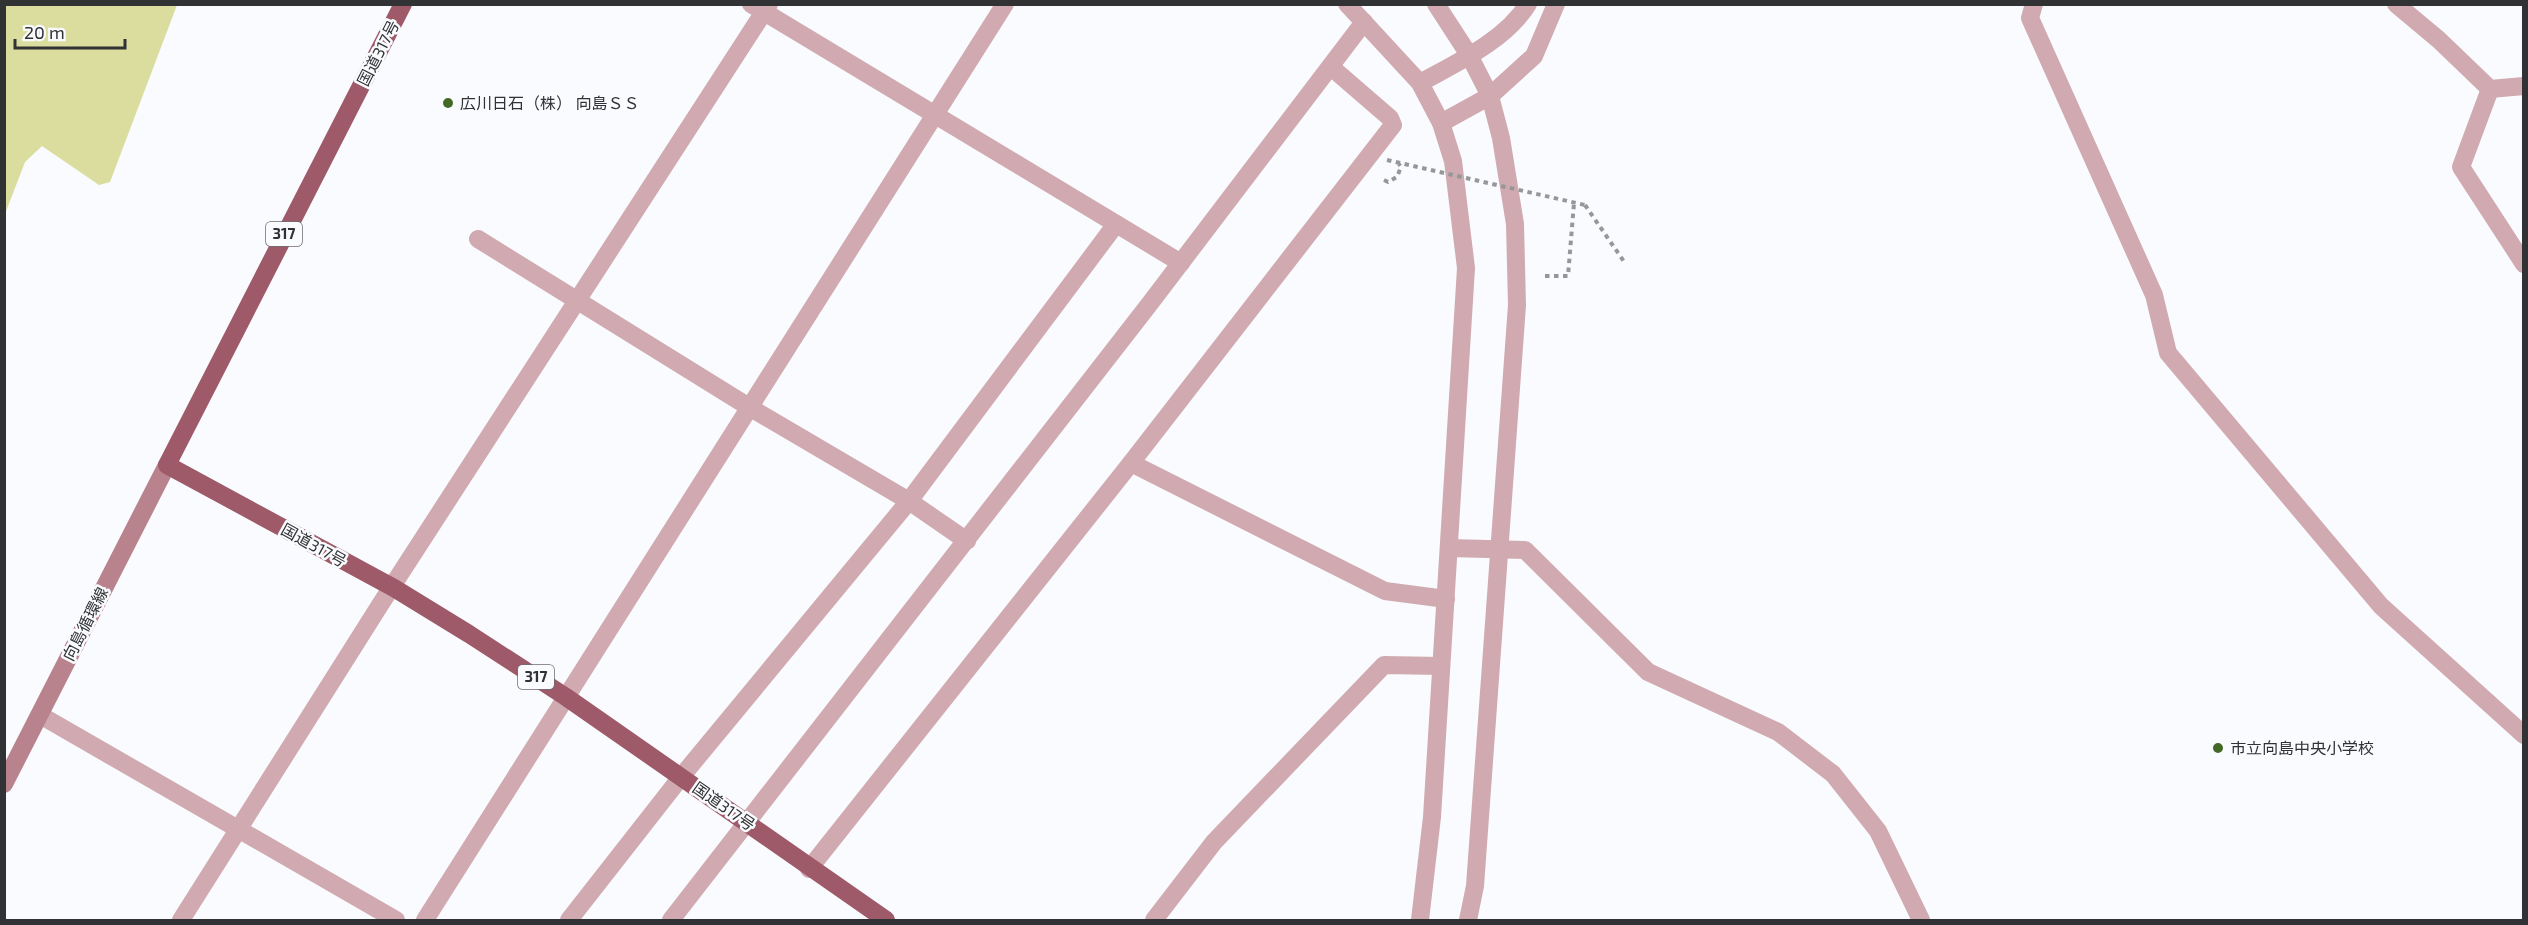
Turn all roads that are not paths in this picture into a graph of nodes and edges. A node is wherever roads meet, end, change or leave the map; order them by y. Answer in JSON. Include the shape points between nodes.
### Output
{"nodes":[{"id":1,"x":403,"y":4,"type":"edge"},
{"id":2,"x":1005,"y":4,"type":"edge"},
{"id":3,"x":1347,"y":4,"type":"edge"},
{"id":4,"x":1436,"y":4,"type":"edge"},
{"id":5,"x":1528,"y":4,"type":"edge"},
{"id":6,"x":1556,"y":4,"type":"edge"},
{"id":7,"x":2034,"y":4,"type":"edge"},
{"id":8,"x":2396,"y":4,"type":"edge"},
{"id":9,"x":762,"y":7,"type":"edge"},
{"id":10,"x":1364,"y":22,"type":"junction"},
{"id":11,"x":1469,"y":55,"type":"junction"},
{"id":12,"x":1331,"y":67,"type":"junction"},
{"id":13,"x":1420,"y":83,"type":"junction"},
{"id":14,"x":2523,"y":86,"type":"edge"},
{"id":15,"x":2490,"y":89,"type":"junction"},
{"id":16,"x":1491,"y":96,"type":"junction"},
{"id":17,"x":933,"y":116,"type":"junction"},
{"id":18,"x":1441,"y":123,"type":"junction"},
{"id":19,"x":1116,"y":224,"type":"junction"},
{"id":20,"x":478,"y":239,"type":"dead end"},
{"id":21,"x":1181,"y":263,"type":"junction"},
{"id":22,"x":2523,"y":264,"type":"edge"},
{"id":23,"x":578,"y":302,"type":"junction"},
{"id":24,"x":749,"y":407,"type":"junction"},
{"id":25,"x":1131,"y":463,"type":"junction"},
{"id":26,"x":167,"y":465,"type":"junction"},
{"id":27,"x":909,"y":501,"type":"junction"},
{"id":28,"x":967,"y":541,"type":"junction"},
{"id":29,"x":1449,"y":548,"type":"junction"},
{"id":30,"x":1499,"y":550,"type":"junction"},
{"id":31,"x":394,"y":588,"type":"junction"},
{"id":32,"x":1446,"y":599,"type":"junction"},
{"id":33,"x":1441,"y":666,"type":"junction"},
{"id":34,"x":566,"y":696,"type":"junction"},
{"id":35,"x":40,"y":715,"type":"junction"},
{"id":36,"x":2523,"y":735,"type":"edge"},
{"id":37,"x":681,"y":777,"type":"junction"},
{"id":38,"x":4,"y":784,"type":"edge"},
{"id":39,"x":748,"y":822,"type":"junction"},
{"id":40,"x":241,"y":829,"type":"junction"},
{"id":41,"x":809,"y":869,"type":"junction"},
{"id":42,"x":181,"y":921,"type":"edge"},
{"id":43,"x":396,"y":921,"type":"edge"},
{"id":44,"x":425,"y":921,"type":"edge"},
{"id":45,"x":569,"y":921,"type":"edge"},
{"id":46,"x":671,"y":921,"type":"edge"},
{"id":47,"x":886,"y":921,"type":"edge"},
{"id":48,"x":1154,"y":921,"type":"edge"},
{"id":49,"x":1420,"y":921,"type":"edge"},
{"id":50,"x":1468,"y":921,"type":"edge"},
{"id":51,"x":1921,"y":921,"type":"edge"}],
"edges":[{"from":1,"to":26,"type":"highway","name":"国道317号","number":"317"},
{"from":2,"to":17,"type":"street"},
{"from":3,"to":10,"type":"street"},
{"from":4,"to":11,"type":"street"},
{"from":5,"to":11,"type":"street","via":[[1499,34]]},
{"from":6,"to":16,"type":"street","via":[[1534,56]]},
{"from":7,"to":36,"type":"street","via":[[2030,18],[2154,295],[2168,352],[2381,606]]},
{"from":8,"to":15,"type":"street"},
{"from":9,"to":17,"type":"street"},
{"from":9,"to":23,"type":"street"},
{"from":10,"to":12,"type":"street"},
{"from":10,"to":13,"type":"street"},
{"from":11,"to":13,"type":"street"},
{"from":11,"to":16,"type":"street"},
{"from":12,"to":21,"type":"street"},
{"from":12,"to":25,"type":"street","via":[[1390,118],[1393,126]]},
{"from":13,"to":18,"type":"street"},
{"from":14,"to":15,"type":"street"},
{"from":15,"to":22,"type":"street","via":[[2461,167]]},
{"from":16,"to":18,"type":"street"},
{"from":16,"to":30,"type":"street","via":[[1515,224],[1517,305]]},
{"from":17,"to":19,"type":"street"},
{"from":17,"to":24,"type":"street"},
{"from":18,"to":29,"type":"street","via":[[1453,161],[1466,268]]},
{"from":19,"to":21,"type":"street"},
{"from":19,"to":27,"type":"street"},
{"from":20,"to":23,"type":"street"},
{"from":21,"to":28,"type":"street"},
{"from":23,"to":24,"type":"street"},
{"from":23,"to":31,"type":"street"},
{"from":24,"to":27,"type":"street"},
{"from":24,"to":34,"type":"street"},
{"from":25,"to":32,"type":"street","via":[[1385,591]]},
{"from":25,"to":41,"type":"street"},
{"from":26,"to":31,"type":"highway","name":"国道317号","number":"317"},
{"from":26,"to":35,"type":"main road","name":"向島循環線"},
{"from":27,"to":28,"type":"street"},
{"from":27,"to":37,"type":"street"},
{"from":28,"to":39,"type":"street"},
{"from":29,"to":30,"type":"street"},
{"from":29,"to":32,"type":"street"},
{"from":30,"to":50,"type":"street","via":[[1475,886]]},
{"from":30,"to":51,"type":"street","via":[[1525,550],[1648,672],[1778,732],[1833,774],[1878,831]]},
{"from":31,"to":34,"type":"highway","name":"国道317号","number":"317"},
{"from":31,"to":40,"type":"street"},
{"from":32,"to":33,"type":"street"},
{"from":33,"to":48,"type":"street","via":[[1384,665],[1214,842]]},
{"from":33,"to":49,"type":"street","via":[[1432,817]]},
{"from":34,"to":37,"type":"highway","name":"国道317号","number":"317"},
{"from":34,"to":44,"type":"street"},
{"from":35,"to":38,"type":"main road","name":"向島循環線"},
{"from":35,"to":40,"type":"street"},
{"from":37,"to":39,"type":"highway","name":"国道317号","number":"317"},
{"from":37,"to":45,"type":"street"},
{"from":39,"to":41,"type":"highway","name":"国道317号","number":"317"},
{"from":39,"to":46,"type":"street"},
{"from":40,"to":42,"type":"street"},
{"from":40,"to":43,"type":"street"},
{"from":41,"to":47,"type":"highway","name":"国道317号","number":"317"}]}
